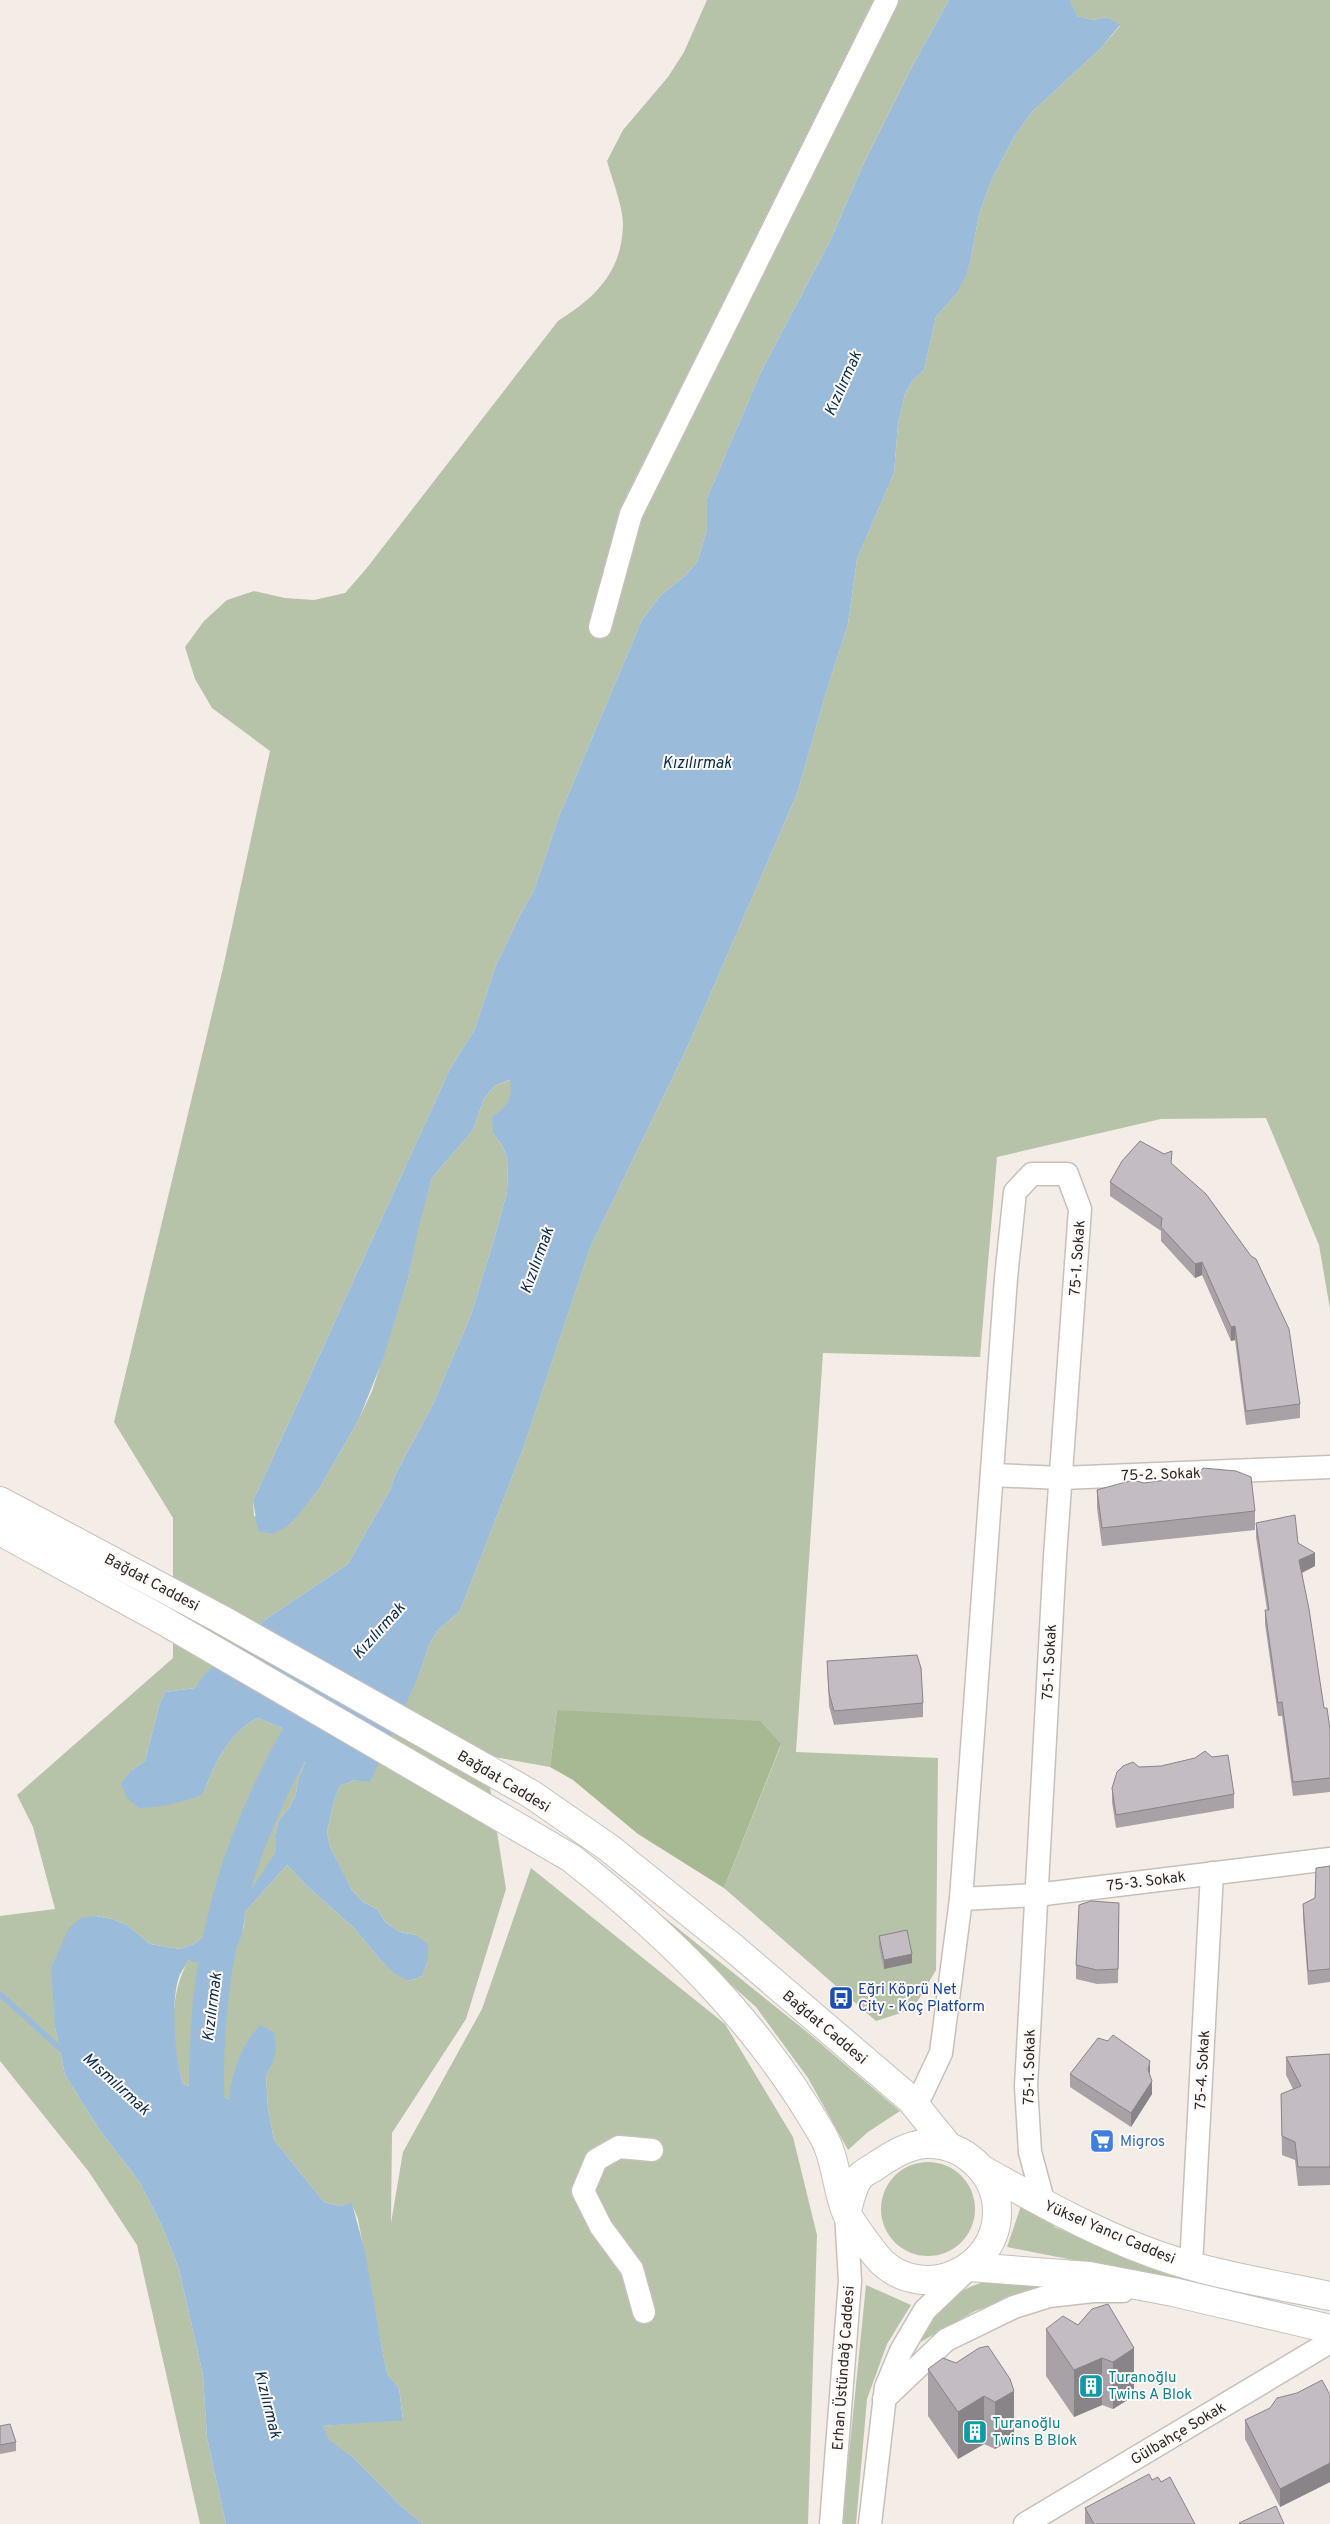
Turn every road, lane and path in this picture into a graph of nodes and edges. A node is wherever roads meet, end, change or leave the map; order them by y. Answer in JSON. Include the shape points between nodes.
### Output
{"nodes":[{"id":1,"x":887,"y":0,"type":"edge"},
{"id":2,"x":600,"y":627,"type":"dead end"},
{"id":3,"x":1330,"y":1467,"type":"edge"},
{"id":4,"x":992,"y":1475,"type":"junction"},
{"id":5,"x":1061,"y":1478,"type":"junction"},
{"id":6,"x":0,"y":1501,"type":"edge"},
{"id":7,"x":0,"y":1531,"type":"edge"},
{"id":8,"x":1330,"y":1859,"type":"edge"},
{"id":9,"x":1212,"y":1873,"type":"junction"},
{"id":10,"x":1036,"y":1895,"type":"junction"},
{"id":11,"x":961,"y":1899,"type":"junction"},
{"id":12,"x":916,"y":2106,"type":"junction"},
{"id":13,"x":948,"y":2146,"type":"junction"},
{"id":14,"x":652,"y":2150,"type":"dead end"},
{"id":15,"x":983,"y":2170,"type":"junction"},
{"id":16,"x":1044,"y":2204,"type":"junction"},
{"id":17,"x":846,"y":2212,"type":"junction"},
{"id":18,"x":1191,"y":2266,"type":"junction"},
{"id":19,"x":970,"y":2267,"type":"junction"},
{"id":20,"x":1174,"y":2292,"type":"junction"},
{"id":21,"x":1330,"y":2296,"type":"edge"},
{"id":22,"x":644,"y":2312,"type":"dead end"},
{"id":23,"x":1330,"y":2329,"type":"edge"},
{"id":24,"x":1330,"y":2342,"type":"edge"},
{"id":25,"x":884,"y":2399,"type":"junction"},
{"id":26,"x":1031,"y":2522,"type":"edge"},
{"id":27,"x":831,"y":2524,"type":"edge"},
{"id":28,"x":870,"y":2524,"type":"edge"}],
"edges":[{"from":1,"to":2,"type":"street","via":[[631,514]]},
{"from":3,"to":5,"type":"street","name":"75-2. Sokak"},
{"from":4,"to":5,"type":"street","name":"75-2. Sokak"},
{"from":4,"to":5,"type":"street","name":"75-1. Sokak","via":[[1015,1192],[1032,1174],[1067,1174],[1080,1208]]},
{"from":4,"to":11,"type":"street","name":"75-1. Sokak"},
{"from":5,"to":10,"type":"street","name":"75-1. Sokak"},
{"from":6,"to":12,"type":"main road","name":"Bağdat Caddesi","via":[[147,1579],[531,1794],[609,1848],[731,1946]]},
{"from":7,"to":17,"type":"main road","name":"Bağdat Caddesi","via":[[164,1620],[571,1858],[625,1901],[724,1996],[785,2074],[824,2136]]},
{"from":8,"to":9,"type":"street","name":"75-3. Sokak"},
{"from":9,"to":10,"type":"street","name":"75-3. Sokak"},
{"from":9,"to":18,"type":"street","name":"75-4. Sokak"},
{"from":10,"to":11,"type":"street","name":"75-3. Sokak"},
{"from":10,"to":16,"type":"street","name":"75-1. Sokak","via":[[1026,2086],[1030,2152]]},
{"from":11,"to":12,"type":"street","name":"75-1. Sokak","via":[[940,2053]]},
{"from":12,"to":13,"type":"main road","name":"Bağdat Caddesi"},
{"from":13,"to":15,"type":"main road","via":[[968,2156]]},
{"from":13,"to":17,"type":"main road","via":[[926,2144],[905,2148],[886,2159],[859,2178]]},
{"from":14,"to":22,"type":"street","via":[[620,2148],[596,2160],[583,2191],[601,2226],[632,2269]]},
{"from":15,"to":16,"type":"main road","name":"Yüksel Yancı Caddesi"},
{"from":15,"to":19,"type":"main road","via":[[995,2196],[997,2211],[994,2232],[985,2252]]},
{"from":16,"to":18,"type":"main road","name":"Yüksel Yancı Caddesi","via":[[1137,2247]]},
{"from":17,"to":19,"type":"main road","via":[[882,2263],[902,2275],[925,2280],[949,2278]]},
{"from":17,"to":27,"type":"street","name":"Erhan Üstündağ Caddesi","via":[[850,2281]]},
{"from":18,"to":21,"type":"main road","name":"Yüksel Yancı Caddesi"},
{"from":19,"to":20,"type":"main road","via":[[1089,2276]]},
{"from":19,"to":25,"type":"street","via":[[925,2310],[901,2350]]},
{"from":20,"to":23,"type":"main road"},
{"from":20,"to":25,"type":"street","via":[[1093,2290],[1049,2296],[1014,2307],[946,2340]]},
{"from":24,"to":26,"type":"street","name":"Gülbahçe Sokak"},
{"from":25,"to":28,"type":"street"}]}
